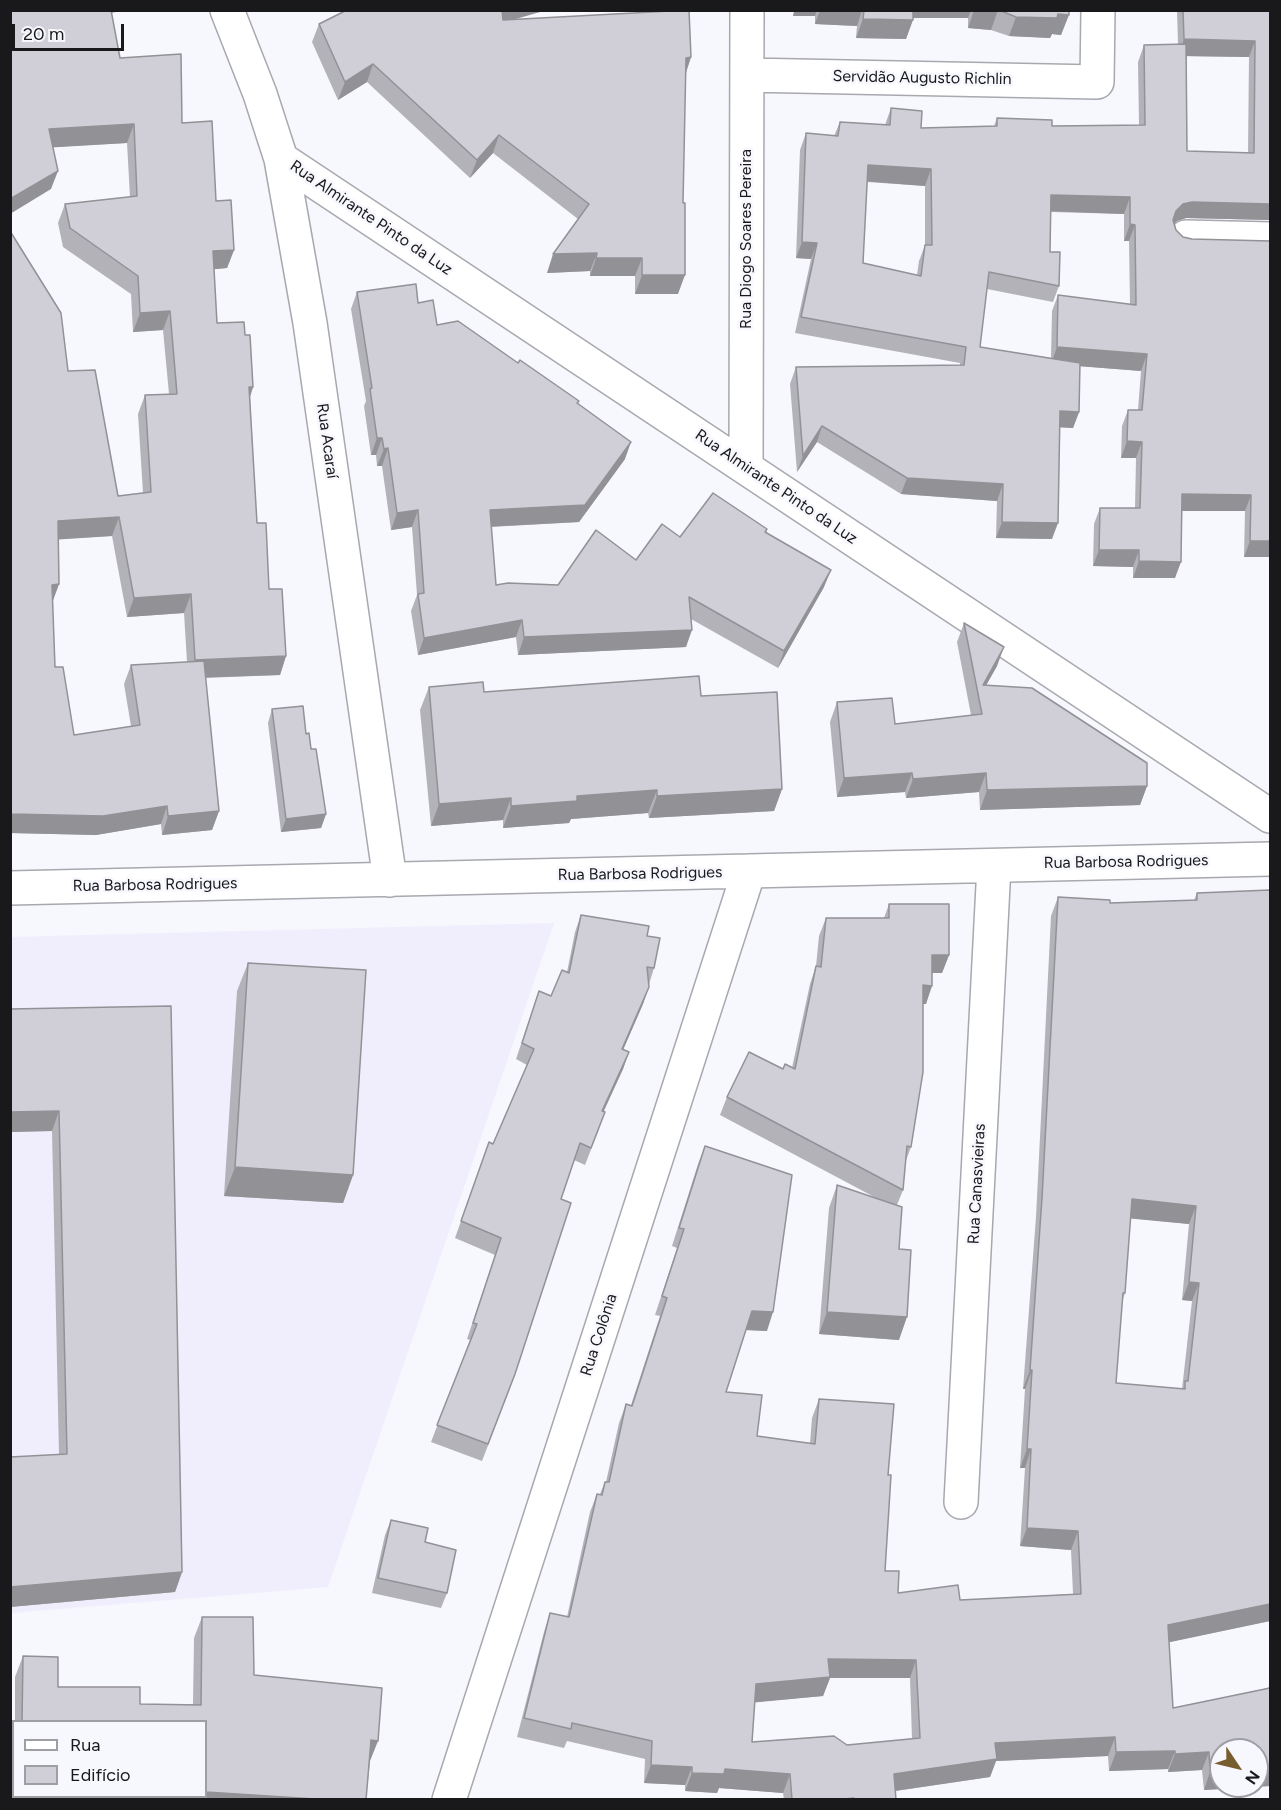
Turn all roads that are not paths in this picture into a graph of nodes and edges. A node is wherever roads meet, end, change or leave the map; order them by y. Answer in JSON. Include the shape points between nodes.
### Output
{"nodes":[{"id":1,"x":227,"y":10,"type":"edge"},
{"id":2,"x":747,"y":10,"type":"edge"},
{"id":3,"x":1098,"y":10,"type":"edge"},
{"id":4,"x":747,"y":75,"type":"junction"},
{"id":5,"x":281,"y":159,"type":"junction"},
{"id":6,"x":1186,"y":237,"type":"edge"},
{"id":7,"x":1270,"y":239,"type":"edge"},
{"id":8,"x":746,"y":467,"type":"junction"},
{"id":9,"x":1270,"y":816,"type":"edge"},
{"id":10,"x":1270,"y":859,"type":"edge"},
{"id":11,"x":993,"y":866,"type":"junction"},
{"id":12,"x":749,"y":871,"type":"junction"},
{"id":13,"x":390,"y":880,"type":"junction"},
{"id":14,"x":10,"y":888,"type":"edge"},
{"id":15,"x":961,"y":1502,"type":"dead end"},
{"id":16,"x":449,"y":1800,"type":"edge"}],
"edges":[{"from":1,"to":5,"type":"street","name":"Rua Acaraí"},
{"from":2,"to":4,"type":"street","name":"Rua Diogo Soares Pereira"},
{"from":3,"to":4,"type":"street","name":"Servidão Augusto Richlin","via":[[1097,82]]},
{"from":4,"to":8,"type":"street","name":"Rua Diogo Soares Pereira"},
{"from":5,"to":8,"type":"street","name":"Rua Almirante Pinto da Luz"},
{"from":5,"to":13,"type":"street","name":"Rua Acaraí","via":[[310,323]]},
{"from":6,"to":7,"type":"street"},
{"from":8,"to":9,"type":"street","name":"Rua Almirante Pinto da Luz"},
{"from":10,"to":11,"type":"street","name":"Rua Barbosa Rodrigues"},
{"from":11,"to":12,"type":"street","name":"Rua Barbosa Rodrigues"},
{"from":11,"to":15,"type":"street","name":"Rua Canasvieiras"},
{"from":12,"to":13,"type":"street","name":"Rua Barbosa Rodrigues"},
{"from":12,"to":16,"type":"street","name":"Rua Colônia"},
{"from":13,"to":14,"type":"street","name":"Rua Barbosa Rodrigues"}]}
